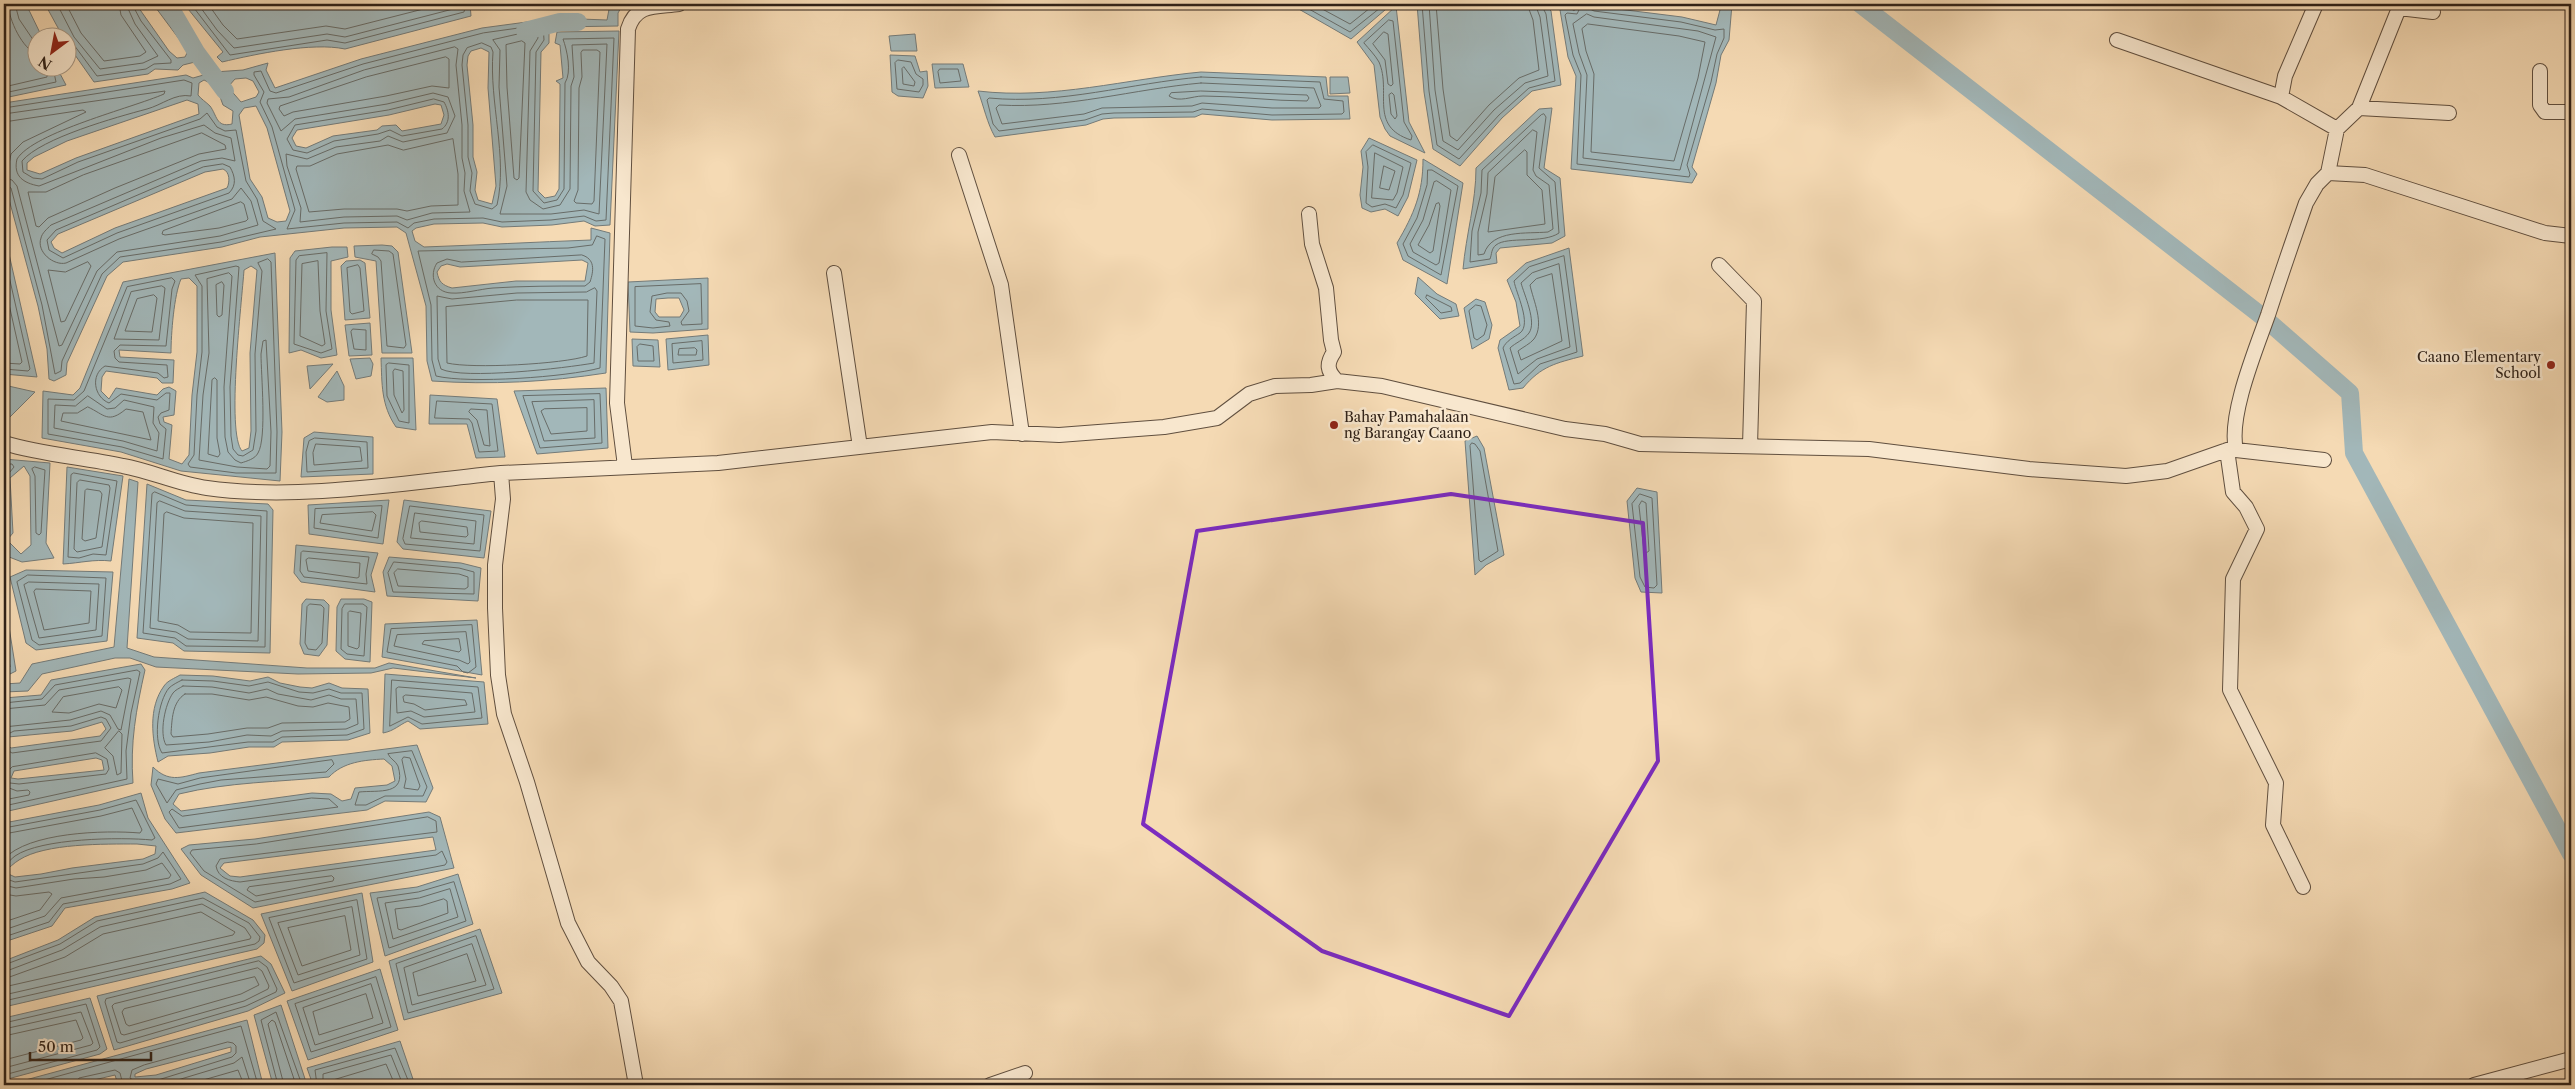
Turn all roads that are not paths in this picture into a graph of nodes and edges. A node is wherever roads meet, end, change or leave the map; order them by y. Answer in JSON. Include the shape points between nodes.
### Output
{"nodes":[{"id":1,"x":679,"y":4,"type":"edge"},
{"id":2,"x":2316,"y":4,"type":"edge"},
{"id":3,"x":2433,"y":12,"type":"dead end"},
{"id":4,"x":2117,"y":40,"type":"dead end"},
{"id":5,"x":2540,"y":71,"type":"dead end"},
{"id":6,"x":2281,"y":97,"type":"junction"},
{"id":7,"x":2359,"y":108,"type":"junction"},
{"id":8,"x":2571,"y":112,"type":"edge"},
{"id":9,"x":2449,"y":113,"type":"dead end"},
{"id":10,"x":2337,"y":129,"type":"junction"},
{"id":11,"x":959,"y":155,"type":"dead end"},
{"id":12,"x":2328,"y":173,"type":"junction"},
{"id":13,"x":1309,"y":214,"type":"dead end"},
{"id":14,"x":2571,"y":236,"type":"edge"},
{"id":15,"x":1719,"y":265,"type":"dead end"},
{"id":16,"x":834,"y":273,"type":"dead end"},
{"id":17,"x":1337,"y":381,"type":"junction"},
{"id":18,"x":1022,"y":434,"type":"junction"},
{"id":19,"x":4,"y":443,"type":"edge"},
{"id":20,"x":1750,"y":446,"type":"junction"},
{"id":21,"x":860,"y":447,"type":"junction"},
{"id":22,"x":2232,"y":450,"type":"junction"},
{"id":23,"x":2324,"y":460,"type":"dead end"},
{"id":24,"x":625,"y":466,"type":"junction"},
{"id":25,"x":501,"y":473,"type":"junction"},
{"id":26,"x":2303,"y":887,"type":"dead end"},
{"id":27,"x":2571,"y":1059,"type":"edge"},
{"id":28,"x":1024,"y":1073,"type":"dead end"},
{"id":29,"x":636,"y":1085,"type":"edge"},
{"id":30,"x":990,"y":1085,"type":"edge"},
{"id":31,"x":2474,"y":1085,"type":"edge"}],
"edges":[{"from":1,"to":24,"type":"street","via":[[642,9],[632,17],[628,29],[617,403]]},
{"from":2,"to":6,"type":"street","via":[[2285,76]]},
{"from":3,"to":7,"type":"street","via":[[2399,8]]},
{"from":4,"to":6,"type":"street"},
{"from":5,"to":8,"type":"street","via":[[2540,105],[2545,112]]},
{"from":6,"to":10,"type":"street"},
{"from":7,"to":9,"type":"street"},
{"from":7,"to":10,"type":"street"},
{"from":10,"to":12,"type":"street"},
{"from":11,"to":18,"type":"street","via":[[1001,285]]},
{"from":12,"to":14,"type":"street","via":[[2365,176],[2545,233]]},
{"from":12,"to":22,"type":"street","via":[[2306,203],[2254,354],[2236,417]]},
{"from":13,"to":17,"type":"street","via":[[1312,244],[1326,288],[1334,352],[1328,360],[1328,370]]},
{"from":15,"to":20,"type":"street","via":[[1754,301]]},
{"from":16,"to":21,"type":"street"},
{"from":17,"to":18,"type":"street","via":[[1275,386],[1249,394],[1217,418],[1164,427],[1060,436]]},
{"from":17,"to":20,"type":"street","via":[[1382,386],[1640,444]]},
{"from":18,"to":21,"type":"street","via":[[992,432]]},
{"from":19,"to":25,"type":"street","via":[[27,450],[124,466],[209,489],[292,492]]},
{"from":20,"to":22,"type":"street","via":[[1869,450],[2029,469],[2126,476],[2167,471]]},
{"from":21,"to":24,"type":"street","via":[[718,463]]},
{"from":22,"to":23,"type":"street"},
{"from":22,"to":26,"type":"street","via":[[2233,492],[2246,507],[2257,529],[2233,580],[2230,690],[2276,783],[2272,825]]},
{"from":24,"to":25,"type":"street"},
{"from":25,"to":29,"type":"street","via":[[503,499],[496,565],[496,608],[498,675],[504,714],[568,923],[588,962],[621,1001]]},
{"from":27,"to":31,"type":"street"},
{"from":28,"to":30,"type":"street"}]}
